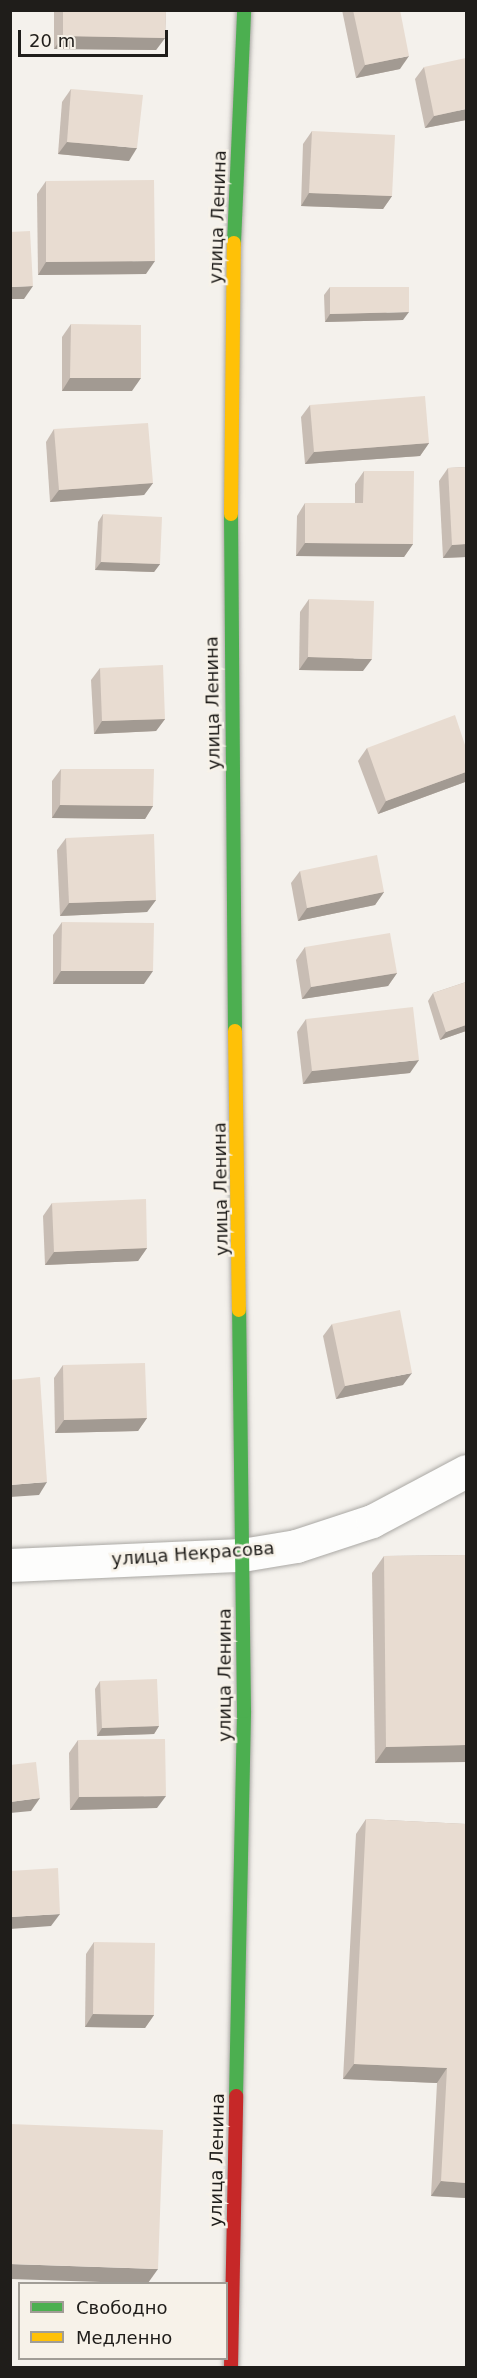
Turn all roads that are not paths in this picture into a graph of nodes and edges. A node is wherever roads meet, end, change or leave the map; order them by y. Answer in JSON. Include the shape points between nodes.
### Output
{"nodes":[{"id":1,"x":244,"y":10,"type":"edge"},
{"id":2,"x":466,"y":1471,"type":"edge"},
{"id":3,"x":242,"y":1555,"type":"junction"},
{"id":4,"x":10,"y":1564,"type":"edge"},
{"id":5,"x":231,"y":2367,"type":"edge"}],
"edges":[{"from":1,"to":3,"type":"main road","name":"улица Ленина","via":[[234,204],[230,651]]},
{"from":2,"to":3,"type":"street","name":"улица Некрасова","via":[[372,1521],[296,1546]]},
{"from":3,"to":4,"type":"street","name":"улица Некрасова"},
{"from":3,"to":5,"type":"main road","name":"улица Ленина"}]}
